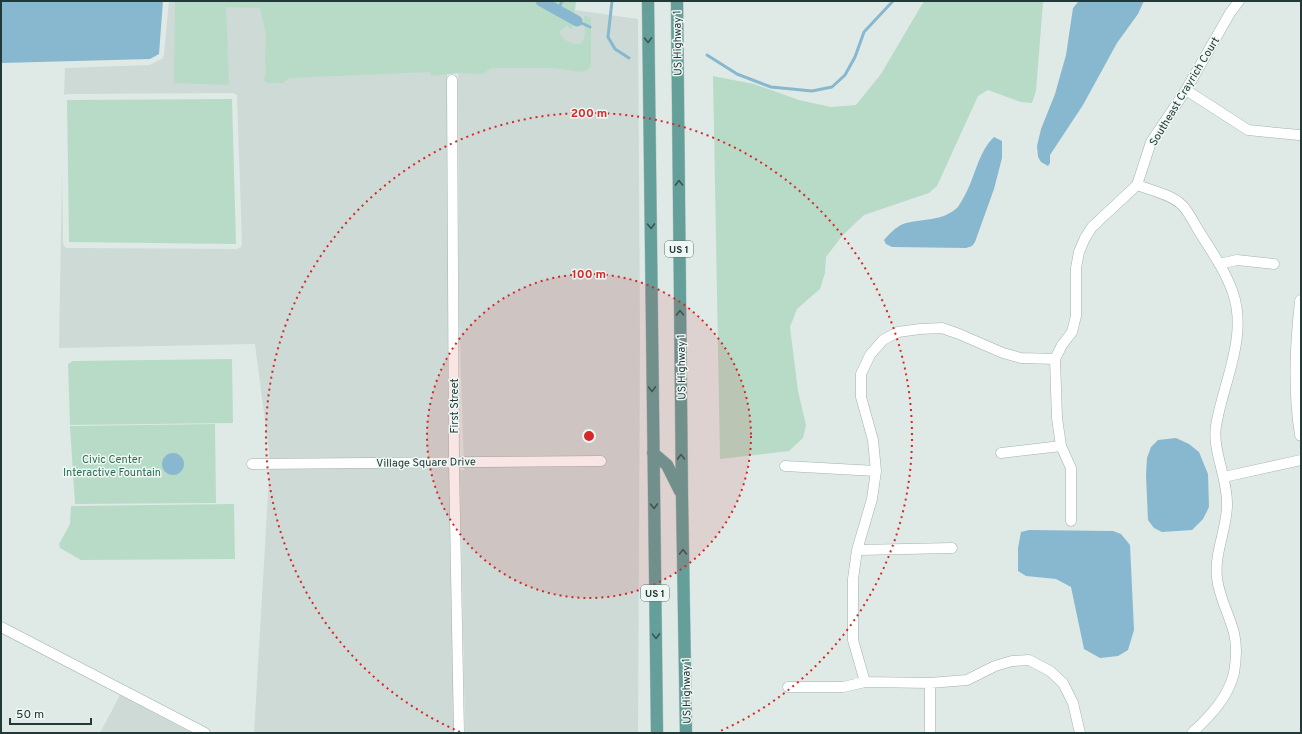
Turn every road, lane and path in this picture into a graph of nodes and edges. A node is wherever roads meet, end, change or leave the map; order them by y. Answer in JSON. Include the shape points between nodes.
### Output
{"nodes":[{"id":1,"x":648,"y":1,"type":"edge"},
{"id":2,"x":677,"y":1,"type":"edge"},
{"id":3,"x":1239,"y":1,"type":"edge"},
{"id":4,"x":452,"y":80,"type":"dead end"},
{"id":5,"x":1186,"y":90,"type":"junction"},
{"id":6,"x":1299,"y":135,"type":"dead end"},
{"id":7,"x":1137,"y":185,"type":"junction"},
{"id":8,"x":1219,"y":264,"type":"junction"},
{"id":9,"x":1274,"y":264,"type":"dead end"},
{"id":10,"x":1301,"y":301,"type":"edge"},
{"id":11,"x":1055,"y":359,"type":"junction"},
{"id":12,"x":1301,"y":436,"type":"edge"},
{"id":13,"x":1062,"y":446,"type":"junction"},
{"id":14,"x":653,"y":453,"type":"junction"},
{"id":15,"x":1001,"y":453,"type":"dead end"},
{"id":16,"x":1301,"y":460,"type":"edge"},
{"id":17,"x":601,"y":461,"type":"dead end"},
{"id":18,"x":454,"y":462,"type":"junction"},
{"id":19,"x":252,"y":464,"type":"dead end"},
{"id":20,"x":785,"y":466,"type":"dead end"},
{"id":21,"x":876,"y":471,"type":"junction"},
{"id":22,"x":1224,"y":477,"type":"junction"},
{"id":23,"x":682,"y":496,"type":"junction"},
{"id":24,"x":1071,"y":521,"type":"dead end"},
{"id":25,"x":952,"y":548,"type":"dead end"},
{"id":26,"x":857,"y":550,"type":"junction"},
{"id":27,"x":1,"y":626,"type":"edge"},
{"id":28,"x":866,"y":682,"type":"junction"},
{"id":29,"x":930,"y":683,"type":"junction"},
{"id":30,"x":788,"y":687,"type":"dead end"},
{"id":31,"x":205,"y":733,"type":"edge"},
{"id":32,"x":459,"y":733,"type":"edge"},
{"id":33,"x":657,"y":733,"type":"edge"},
{"id":34,"x":686,"y":733,"type":"edge"},
{"id":35,"x":930,"y":733,"type":"edge"},
{"id":36,"x":1080,"y":733,"type":"edge"},
{"id":37,"x":1192,"y":733,"type":"edge"}],
"edges":[{"from":1,"to":14,"type":"main road","number":"US 1","one_way":true},
{"from":23,"to":2,"type":"main road","name":"US Highway 1","number":"US 1","one_way":true},
{"from":3,"to":5,"type":"street","name":"Southeast Crayrich Court"},
{"from":4,"to":18,"type":"street","name":"First Street"},
{"from":5,"to":6,"type":"street","via":[[1248,130]]},
{"from":5,"to":7,"type":"street","name":"Southeast Crayrich Court","via":[[1151,142]]},
{"from":7,"to":8,"type":"street","via":[[1165,194],[1182,204]]},
{"from":7,"to":11,"type":"street","via":[[1092,227],[1085,238],[1076,268],[1076,316],[1072,332]]},
{"from":8,"to":9,"type":"street","via":[[1237,260]]},
{"from":8,"to":22,"type":"street","via":[[1233,293],[1237,312],[1235,346],[1216,427],[1218,454]]},
{"from":10,"to":12,"type":"main road","via":[[1296,367]]},
{"from":11,"to":13,"type":"street","via":[[1057,418]]},
{"from":11,"to":21,"type":"street","via":[[1021,358],[942,328],[898,332],[883,340],[870,355],[862,374],[861,397],[873,440]]},
{"from":13,"to":15,"type":"street"},
{"from":13,"to":24,"type":"street","via":[[1071,468]]},
{"from":14,"to":23,"type":"main road","via":[[667,465]]},
{"from":14,"to":33,"type":"main road","number":"US 1","one_way":true},
{"from":16,"to":22,"type":"street"},
{"from":17,"to":18,"type":"street","name":"Village Square Drive"},
{"from":18,"to":19,"type":"street","name":"Village Square Drive"},
{"from":18,"to":32,"type":"street","name":"First Street"},
{"from":20,"to":21,"type":"street"},
{"from":21,"to":26,"type":"street","via":[[872,499]]},
{"from":22,"to":37,"type":"street","via":[[1227,505],[1217,557],[1217,577],[1220,595],[1234,634],[1234,673],[1227,692],[1213,713]]},
{"from":34,"to":23,"type":"main road","name":"US Highway 1","number":"US 1","one_way":true},
{"from":25,"to":26,"type":"street"},
{"from":26,"to":28,"type":"street","via":[[853,579],[853,640]]},
{"from":27,"to":31,"type":"street"},
{"from":28,"to":29,"type":"street"},
{"from":28,"to":30,"type":"street","via":[[843,687]]},
{"from":29,"to":35,"type":"street"},
{"from":29,"to":36,"type":"street","via":[[967,680],[995,666],[1028,660],[1050,671],[1063,683],[1073,703]]}]}
